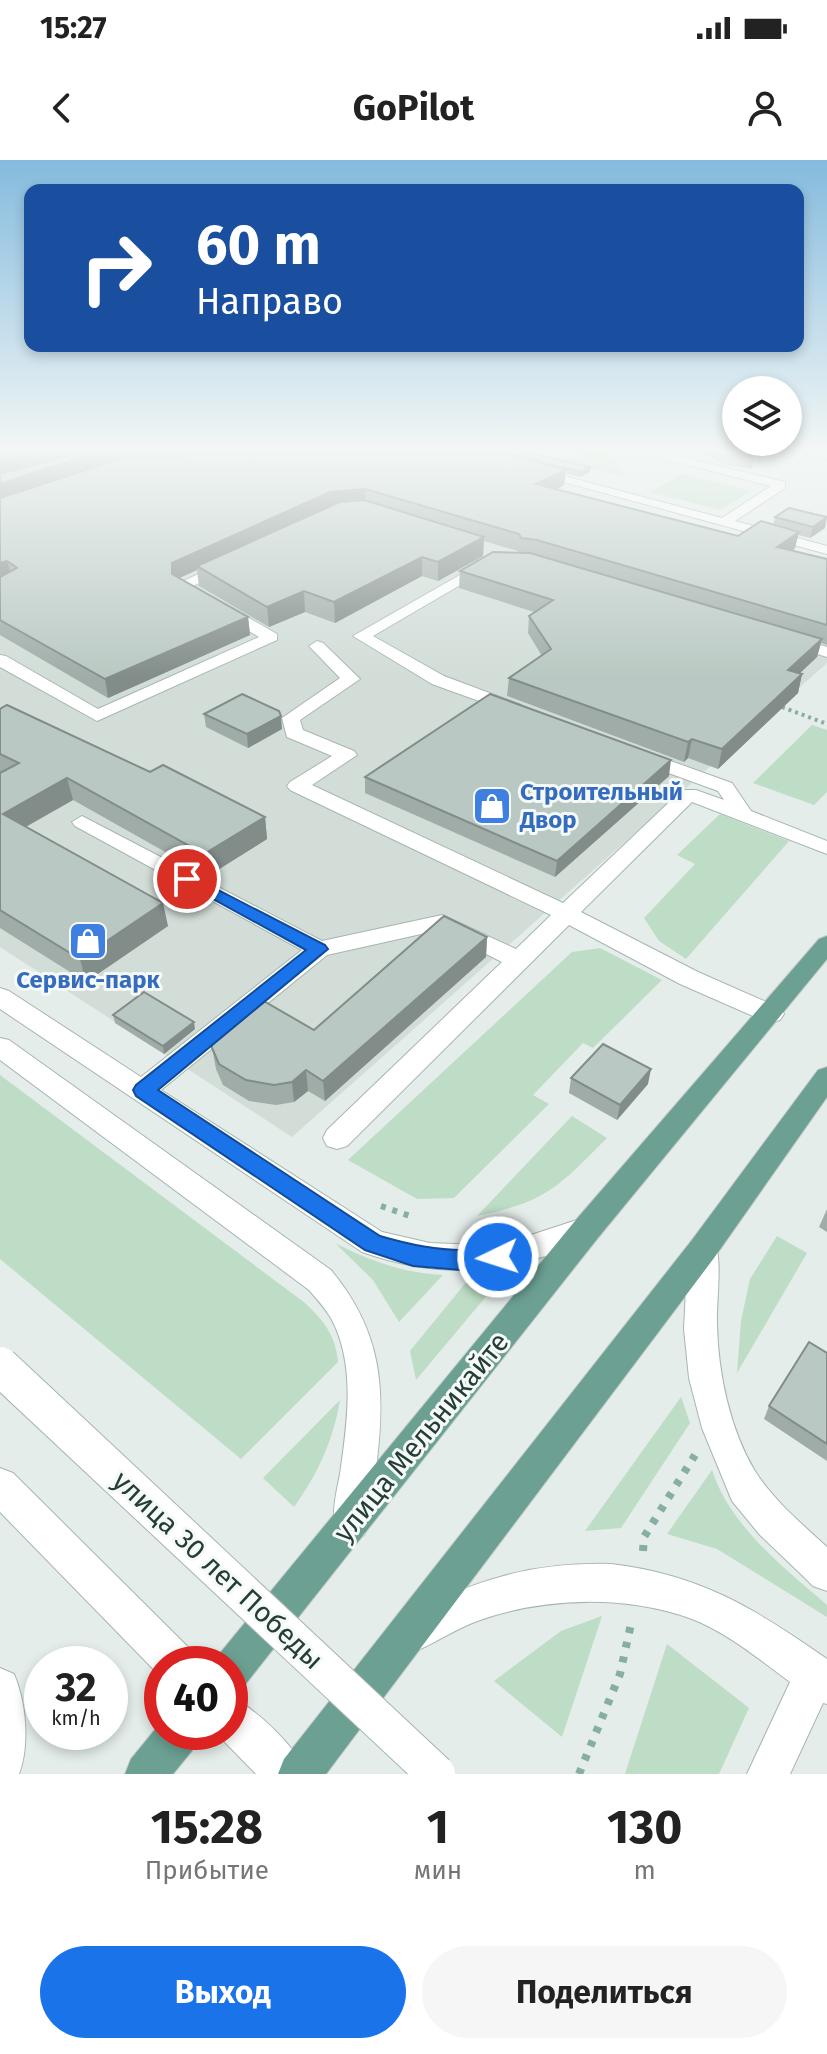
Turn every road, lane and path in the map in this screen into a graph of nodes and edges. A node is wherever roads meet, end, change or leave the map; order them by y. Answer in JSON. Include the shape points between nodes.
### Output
{"nodes":[{"id":1,"x":744,"y":527,"type":"edge"},
{"id":2,"x":827,"y":550,"type":"edge"},
{"id":3,"x":496,"y":555,"type":"edge"},
{"id":4,"x":238,"y":560,"type":"edge"},
{"id":5,"x":768,"y":634,"type":"edge"},
{"id":6,"x":317,"y":646,"type":"dead end"},
{"id":7,"x":827,"y":652,"type":"edge"},
{"id":8,"x":0,"y":660,"type":"edge"},
{"id":9,"x":782,"y":707,"type":"edge"},
{"id":10,"x":538,"y":718,"type":"edge"},
{"id":11,"x":827,"y":724,"type":"edge"},
{"id":12,"x":625,"y":750,"type":"edge"},
{"id":13,"x":743,"y":815,"type":"junction"},
{"id":14,"x":82,"y":822,"type":"dead end"},
{"id":15,"x":827,"y":848,"type":"edge"},
{"id":16,"x":565,"y":913,"type":"junction"},
{"id":17,"x":827,"y":944,"type":"edge"},
{"id":18,"x":319,"y":949,"type":"junction"},
{"id":19,"x":517,"y":960,"type":"junction"},
{"id":20,"x":0,"y":997,"type":"edge"},
{"id":21,"x":771,"y":1014,"type":"junction"},
{"id":22,"x":0,"y":1047,"type":"edge"},
{"id":23,"x":827,"y":1077,"type":"edge"},
{"id":24,"x":143,"y":1090,"type":"junction"},
{"id":25,"x":337,"y":1138,"type":"dead end"},
{"id":26,"x":586,"y":1230,"type":"junction"},
{"id":27,"x":703,"y":1249,"type":"junction"},
{"id":28,"x":0,"y":1366,"type":"edge"},
{"id":29,"x":0,"y":1486,"type":"edge"},
{"id":30,"x":351,"y":1525,"type":"junction"},
{"id":31,"x":827,"y":1572,"type":"edge"},
{"id":32,"x":408,"y":1634,"type":"junction"},
{"id":33,"x":159,"y":1646,"type":"edge"},
{"id":34,"x":248,"y":1650,"type":"edge"},
{"id":35,"x":821,"y":1680,"type":"edge"},
{"id":36,"x":0,"y":1688,"type":"edge"},
{"id":37,"x":248,"y":1736,"type":"edge"},
{"id":38,"x":165,"y":1750,"type":"edge"},
{"id":39,"x":0,"y":1769,"type":"edge"},
{"id":40,"x":146,"y":1774,"type":"edge"},
{"id":41,"x":286,"y":1774,"type":"edge"},
{"id":42,"x":299,"y":1774,"type":"edge"},
{"id":43,"x":436,"y":1774,"type":"edge"},
{"id":44,"x":768,"y":1774,"type":"edge"}],
"edges":[{"from":1,"to":2,"type":"street"},
{"from":3,"to":10,"type":"street","via":[[361,636],[438,680]]},
{"from":4,"to":8,"type":"street","via":[[181,586],[271,637],[97,716]]},
{"from":5,"to":7,"type":"street"},
{"from":6,"to":16,"type":"street","via":[[351,679],[291,718],[294,733],[347,755],[297,786]]},
{"from":9,"to":11,"type":"path"},
{"from":12,"to":13,"type":"street","via":[[725,787]]},
{"from":13,"to":15,"type":"street"},
{"from":13,"to":16,"type":"street","via":[[689,794]]},
{"from":14,"to":18,"type":"street"},
{"from":16,"to":19,"type":"street"},
{"from":16,"to":21,"type":"street"},
{"from":17,"to":21,"type":"main road","name":"улица Мельникайте"},
{"from":18,"to":19,"type":"street","via":[[442,922]]},
{"from":18,"to":24,"type":"street"},
{"from":19,"to":25,"type":"street"},
{"from":20,"to":24,"type":"street"},
{"from":21,"to":26,"type":"main road","name":"улица Мельникайте"},
{"from":22,"to":30,"type":"street","via":[[320,1280],[342,1308],[361,1362],[363,1396]]},
{"from":23,"to":27,"type":"main road"},
{"from":24,"to":26,"type":"street","via":[[373,1243],[400,1252],[461,1260],[498,1257]]},
{"from":26,"to":30,"type":"main road","name":"улица Мельникайте"},
{"from":27,"to":31,"type":"street","via":[[699,1350],[721,1434],[743,1486],[778,1528]]},
{"from":27,"to":32,"type":"main road"},
{"from":28,"to":43,"type":"street","name":"улица 30 лет Победы","bridge":true},
{"from":29,"to":33,"type":"street"},
{"from":30,"to":34,"type":"main road","name":"улица Мельникайте"},
{"from":32,"to":35,"type":"street","via":[[475,1602],[538,1585],[639,1587],[692,1600],[740,1625]]},
{"from":32,"to":42,"type":"main road"},
{"from":35,"to":44,"type":"street"},
{"from":36,"to":39,"type":"street"},
{"from":37,"to":41,"type":"street"},
{"from":38,"to":40,"type":"main road"}]}
